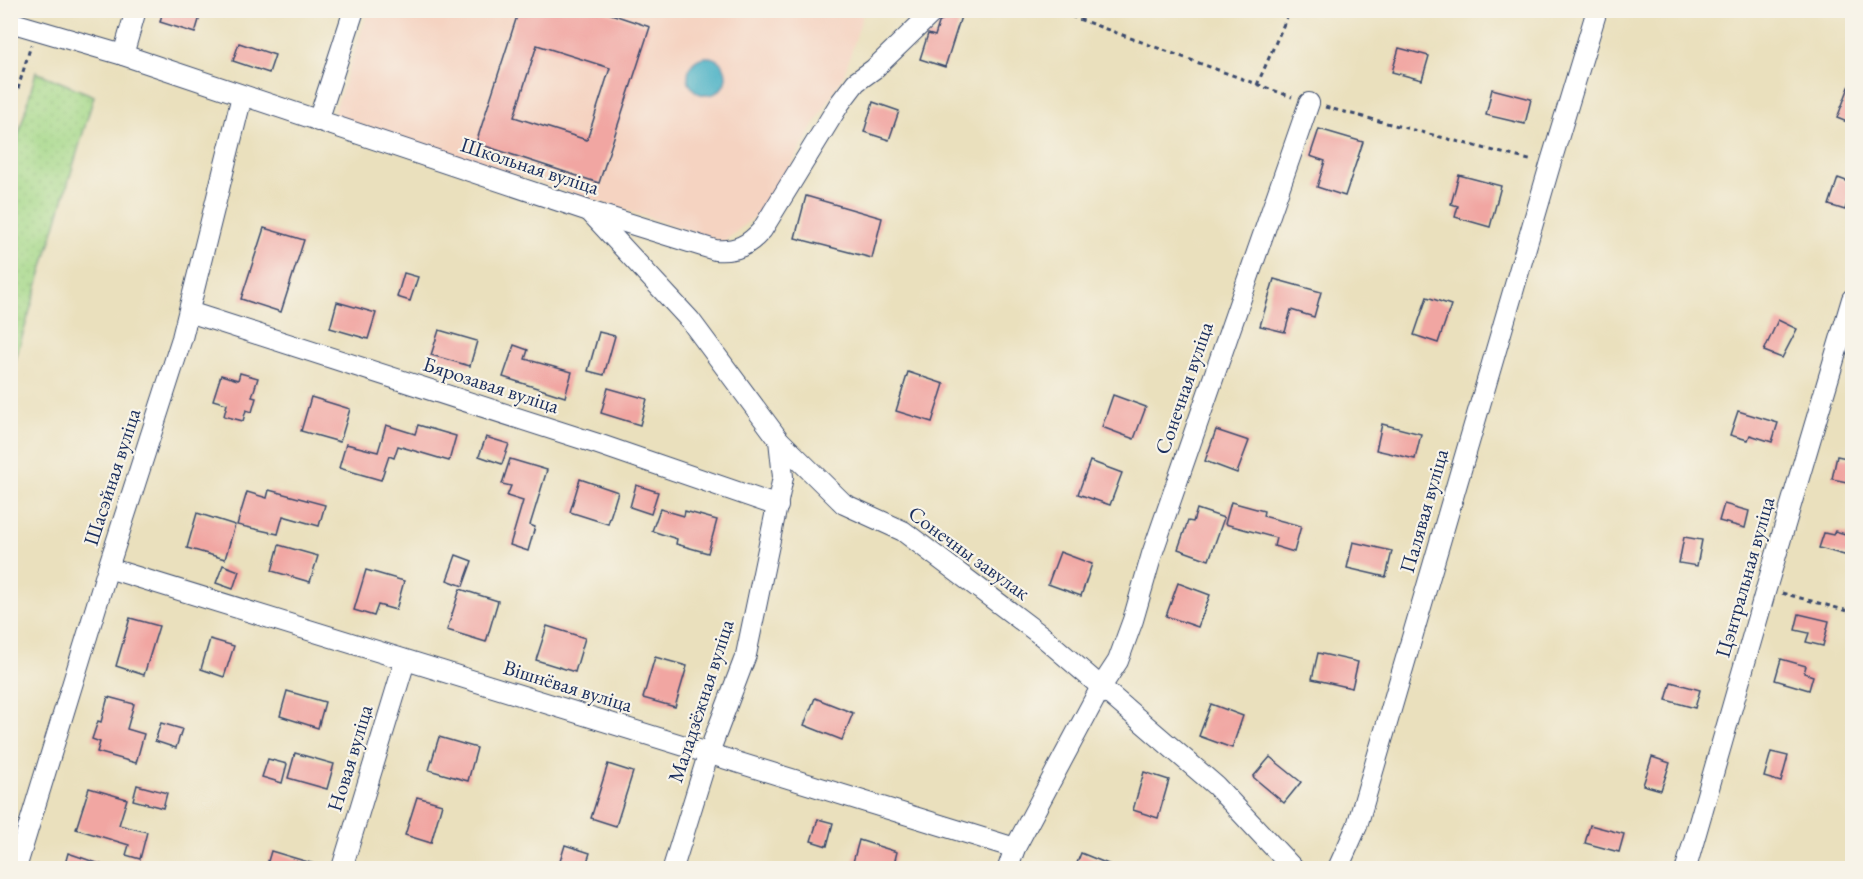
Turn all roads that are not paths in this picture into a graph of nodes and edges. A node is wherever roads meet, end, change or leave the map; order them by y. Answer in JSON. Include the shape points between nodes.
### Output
{"nodes":[{"id":1,"x":136,"y":10,"type":"edge"},
{"id":2,"x":354,"y":10,"type":"edge"},
{"id":3,"x":934,"y":10,"type":"edge"},
{"id":4,"x":1598,"y":10,"type":"edge"},
{"id":5,"x":10,"y":22,"type":"edge"},
{"id":6,"x":123,"y":55,"type":"junction"},
{"id":7,"x":242,"y":96,"type":"junction"},
{"id":8,"x":1309,"y":103,"type":"road end"},
{"id":9,"x":318,"y":121,"type":"junction"},
{"id":10,"x":590,"y":211,"type":"junction"},
{"id":11,"x":1852,"y":299,"type":"edge"},
{"id":12,"x":189,"y":312,"type":"junction"},
{"id":13,"x":779,"y":440,"type":"junction"},
{"id":14,"x":778,"y":506,"type":"junction"},
{"id":15,"x":108,"y":568,"type":"junction"},
{"id":16,"x":405,"y":661,"type":"junction"},
{"id":17,"x":1101,"y":687,"type":"junction"},
{"id":18,"x":708,"y":755,"type":"junction"},
{"id":19,"x":1015,"y":848,"type":"junction"},
{"id":20,"x":16,"y":868,"type":"edge"},
{"id":21,"x":342,"y":868,"type":"edge"},
{"id":22,"x":673,"y":868,"type":"edge"},
{"id":23,"x":1008,"y":868,"type":"edge"},
{"id":24,"x":1293,"y":868,"type":"edge"},
{"id":25,"x":1338,"y":868,"type":"edge"},
{"id":26,"x":1686,"y":868,"type":"edge"}],
"edges":[{"from":1,"to":6,"type":"street"},
{"from":2,"to":9,"type":"street"},
{"from":3,"to":10,"type":"street","name":"Школьная вуліца","via":[[856,82],[753,241],[728,251],[715,250]]},
{"from":4,"to":25,"type":"street","name":"Палявая вуліца","via":[[1357,826]]},
{"from":5,"to":6,"type":"street","name":"Школьная вуліца"},
{"from":6,"to":7,"type":"street","name":"Школьная вуліца"},
{"from":7,"to":9,"type":"street","name":"Школьная вуліца"},
{"from":7,"to":12,"type":"street","name":"Шасэйная вуліца"},
{"from":8,"to":17,"type":"street","name":"Сонечная вуліца","via":[[1152,554],[1133,620],[1118,661]]},
{"from":9,"to":10,"type":"street","name":"Школьная вуліца"},
{"from":10,"to":13,"type":"street","name":"Сонечны завулак","via":[[690,321]]},
{"from":11,"to":26,"type":"street","name":"Цэнтральная вуліца"},
{"from":12,"to":14,"type":"street","name":"Бярозавая вуліца"},
{"from":12,"to":15,"type":"street","name":"Шасэйная вуліца"},
{"from":13,"to":14,"type":"street","name":"Маладзёжная вуліца","via":[[783,477]]},
{"from":13,"to":17,"type":"street","name":"Сонечны завулак","via":[[844,504],[903,531],[1042,636]]},
{"from":14,"to":18,"type":"street","name":"Маладзёжная вуліца","via":[[746,655]]},
{"from":15,"to":16,"type":"street","name":"Вішнёвая вуліца"},
{"from":15,"to":20,"type":"street","name":"Шасэйная вуліца"},
{"from":16,"to":18,"type":"street","name":"Вішнёвая вуліца"},
{"from":16,"to":21,"type":"street","name":"Новая вуліца"},
{"from":17,"to":19,"type":"street"},
{"from":17,"to":24,"type":"street","name":"Сонечны завулак","via":[[1216,786]]},
{"from":18,"to":19,"type":"street","name":"Вішнёвая вуліца"},
{"from":18,"to":22,"type":"street","name":"Маладзёжная вуліца"},
{"from":19,"to":23,"type":"street"}]}
